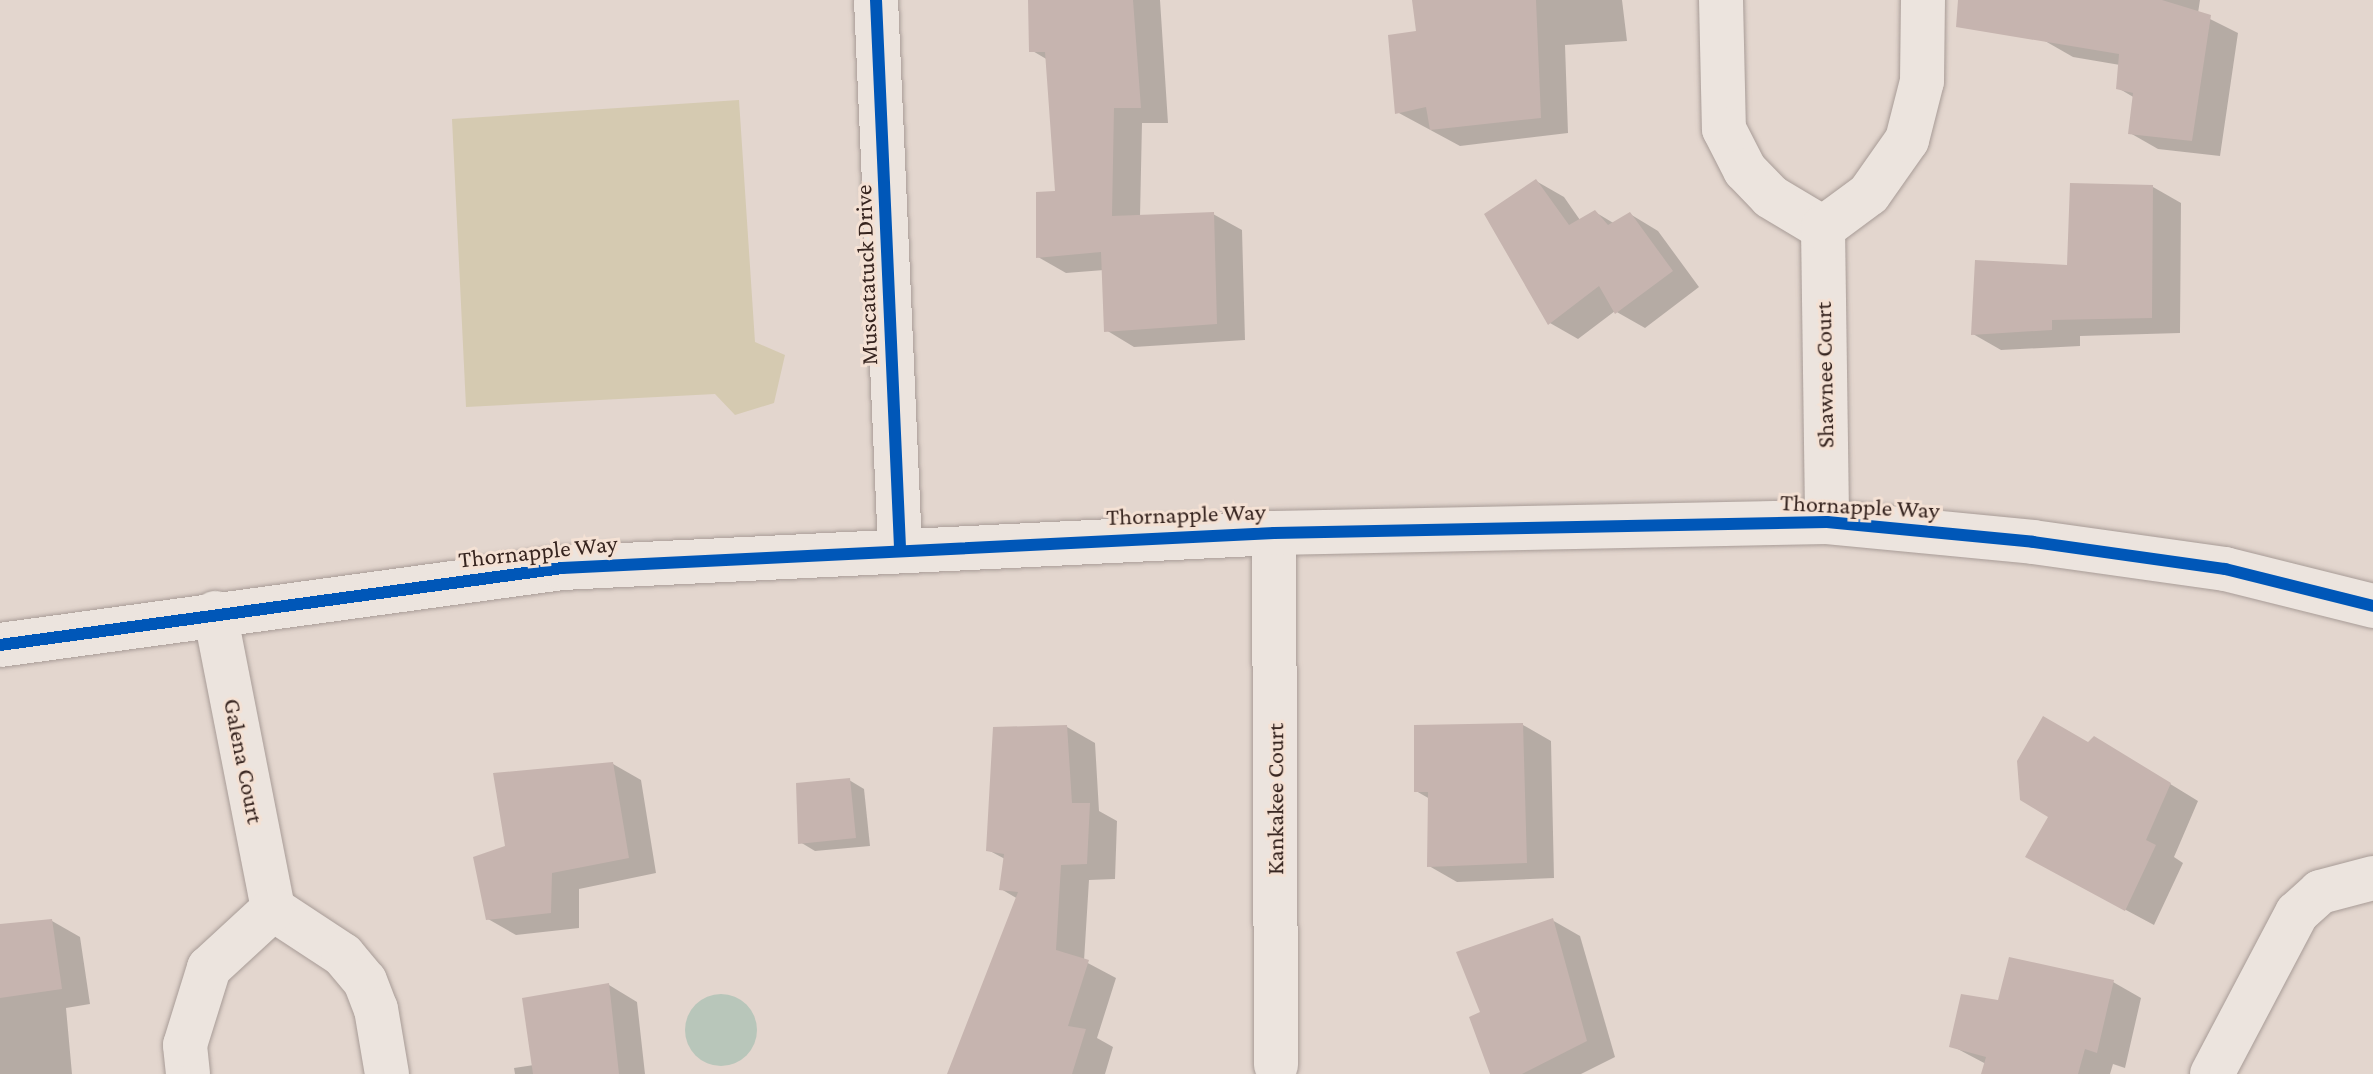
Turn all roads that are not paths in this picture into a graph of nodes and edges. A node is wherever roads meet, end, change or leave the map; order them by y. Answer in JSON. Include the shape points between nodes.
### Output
{"nodes":[{"id":1,"x":876,"y":0,"type":"edge"},
{"id":2,"x":1721,"y":0,"type":"edge"},
{"id":3,"x":1923,"y":0,"type":"edge"},
{"id":4,"x":1823,"y":228,"type":"junction"},
{"id":5,"x":1827,"y":522,"type":"junction"},
{"id":6,"x":1274,"y":533,"type":"junction"},
{"id":7,"x":900,"y":547,"type":"junction"},
{"id":8,"x":2373,"y":606,"type":"edge"},
{"id":9,"x":215,"y":613,"type":"junction"},
{"id":10,"x":0,"y":645,"type":"edge"},
{"id":11,"x":2373,"y":878,"type":"edge"},
{"id":12,"x":273,"y":909,"type":"junction"},
{"id":13,"x":1278,"y":1071,"type":"edge"},
{"id":14,"x":188,"y":1074,"type":"edge"},
{"id":15,"x":387,"y":1074,"type":"edge"},
{"id":16,"x":2212,"y":1074,"type":"edge"}],
"edges":[{"from":1,"to":7,"type":"street","name":"Muscatatuck Drive"},
{"from":2,"to":4,"type":"street","via":[[1724,129],[1745,170],[1771,197]]},
{"from":3,"to":4,"type":"street","via":[[1922,81],[1907,140],[1869,194]]},
{"from":4,"to":5,"type":"street","name":"Shawnee Court"},
{"from":5,"to":6,"type":"street","name":"Thornapple Way"},
{"from":5,"to":8,"type":"street","name":"Thornapple Way","via":[[2033,542],[2225,569]]},
{"from":6,"to":7,"type":"street","name":"Thornapple Way"},
{"from":6,"to":13,"type":"street","name":"Kankakee Court"},
{"from":7,"to":9,"type":"street","name":"Thornapple Way","via":[[562,568]]},
{"from":9,"to":10,"type":"street","name":"Thornapple Way"},
{"from":9,"to":12,"type":"street","name":"Galena Court"},
{"from":11,"to":16,"type":"street","via":[[2320,892],[2297,913]]},
{"from":12,"to":14,"type":"street","via":[[209,968],[185,1045]]},
{"from":12,"to":15,"type":"street","via":[[343,955],[365,981],[376,1009]]}]}
